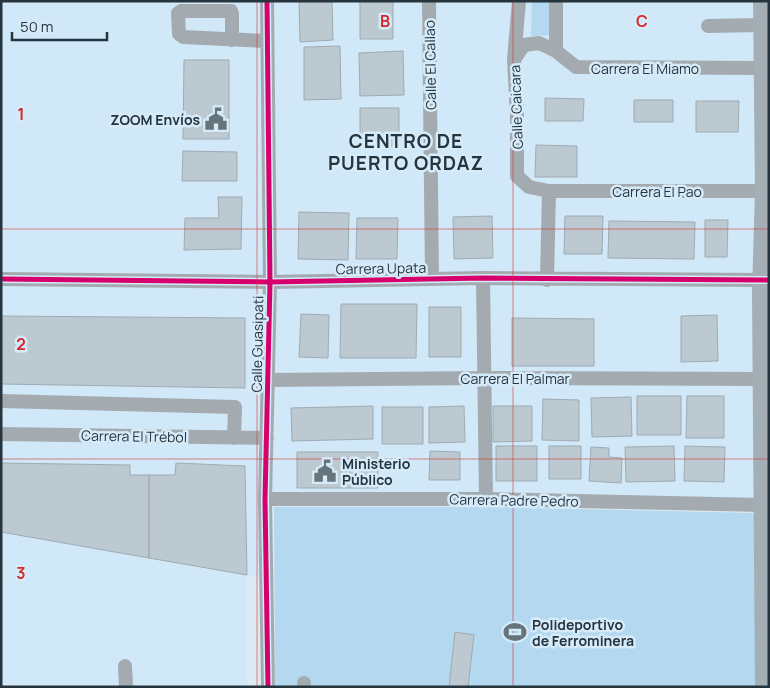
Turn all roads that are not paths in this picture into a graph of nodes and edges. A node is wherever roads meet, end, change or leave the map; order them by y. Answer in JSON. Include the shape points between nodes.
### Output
{"nodes":[{"id":1,"x":266,"y":1,"type":"edge"},
{"id":2,"x":429,"y":1,"type":"edge"},
{"id":3,"x":519,"y":1,"type":"edge"},
{"id":4,"x":556,"y":1,"type":"edge"},
{"id":5,"x":762,"y":1,"type":"edge"},
{"id":6,"x":762,"y":25,"type":"junction"},
{"id":7,"x":708,"y":26,"type":"dead end"},
{"id":8,"x":232,"y":40,"type":"dead end"},
{"id":9,"x":266,"y":41,"type":"junction"},
{"id":10,"x":556,"y":51,"type":"junction"},
{"id":11,"x":514,"y":59,"type":"junction"},
{"id":12,"x":762,"y":68,"type":"junction"},
{"id":13,"x":764,"y":191,"type":"junction"},
{"id":14,"x":549,"y":192,"type":"junction"},
{"id":15,"x":432,"y":278,"type":"junction"},
{"id":16,"x":483,"y":278,"type":"junction"},
{"id":17,"x":1,"y":279,"type":"edge"},
{"id":18,"x":547,"y":280,"type":"junction"},
{"id":19,"x":270,"y":282,"type":"junction"},
{"id":20,"x":765,"y":286,"type":"edge"},
{"id":21,"x":483,"y":378,"type":"junction"},
{"id":22,"x":762,"y":379,"type":"junction"},
{"id":23,"x":268,"y":380,"type":"junction"},
{"id":24,"x":1,"y":402,"type":"edge"},
{"id":25,"x":1,"y":434,"type":"edge"},
{"id":26,"x":234,"y":438,"type":"junction"},
{"id":27,"x":266,"y":438,"type":"junction"},
{"id":28,"x":265,"y":499,"type":"junction"},
{"id":29,"x":486,"y":499,"type":"junction"},
{"id":30,"x":766,"y":502,"type":"edge"},
{"id":31,"x":125,"y":666,"type":"dead end"},
{"id":32,"x":126,"y":687,"type":"edge"},
{"id":33,"x":268,"y":687,"type":"edge"},
{"id":34,"x":764,"y":687,"type":"edge"}],
"edges":[{"from":1,"to":9,"type":"street","name":"Calle Guasipati"},
{"from":2,"to":15,"type":"street","name":"Calle El Callao"},
{"from":3,"to":11,"type":"street","name":"Calle Caicara"},
{"from":4,"to":10,"type":"street"},
{"from":5,"to":6,"type":"main road"},
{"from":6,"to":7,"type":"street"},
{"from":6,"to":12,"type":"main road"},
{"from":8,"to":9,"type":"street"},
{"from":9,"to":19,"type":"street","name":"Calle Guasipati"},
{"from":10,"to":11,"type":"street","via":[[540,43],[524,45]]},
{"from":10,"to":12,"type":"street","name":"Carrera El Miamo","via":[[576,68]]},
{"from":11,"to":14,"type":"street","name":"Calle Caicara","via":[[517,176],[529,187]]},
{"from":12,"to":13,"type":"main road"},
{"from":13,"to":14,"type":"street","name":"Carrera El Pao"},
{"from":13,"to":20,"type":"main road"},
{"from":14,"to":18,"type":"street"},
{"from":15,"to":16,"type":"street","name":"Carrera Upata"},
{"from":15,"to":19,"type":"street","name":"Carrera Upata"},
{"from":16,"to":18,"type":"street","name":"Carrera Upata"},
{"from":16,"to":21,"type":"street"},
{"from":17,"to":19,"type":"street","name":"Carrera Upata"},
{"from":18,"to":20,"type":"street","name":"Carrera Upata"},
{"from":19,"to":23,"type":"street","name":"Calle Guasipati"},
{"from":20,"to":22,"type":"main road"},
{"from":21,"to":22,"type":"street","name":"Carrera El Palmar"},
{"from":21,"to":23,"type":"street","name":"Carrera El Palmar"},
{"from":21,"to":29,"type":"street"},
{"from":22,"to":30,"type":"main road"},
{"from":23,"to":27,"type":"street","name":"Calle Guasipati"},
{"from":24,"to":26,"type":"street","via":[[235,407]]},
{"from":25,"to":26,"type":"street","name":"Carrera El Trébol"},
{"from":26,"to":27,"type":"street","name":"Carrera El Trébol"},
{"from":27,"to":28,"type":"street","name":"Calle Guasipati"},
{"from":28,"to":29,"type":"street","name":"Carrera Padre Pedro"},
{"from":28,"to":33,"type":"street","name":"Calle Guasipati"},
{"from":29,"to":30,"type":"street","name":"Carrera Padre Pedro"},
{"from":30,"to":34,"type":"main road"},
{"from":31,"to":32,"type":"street"}]}
